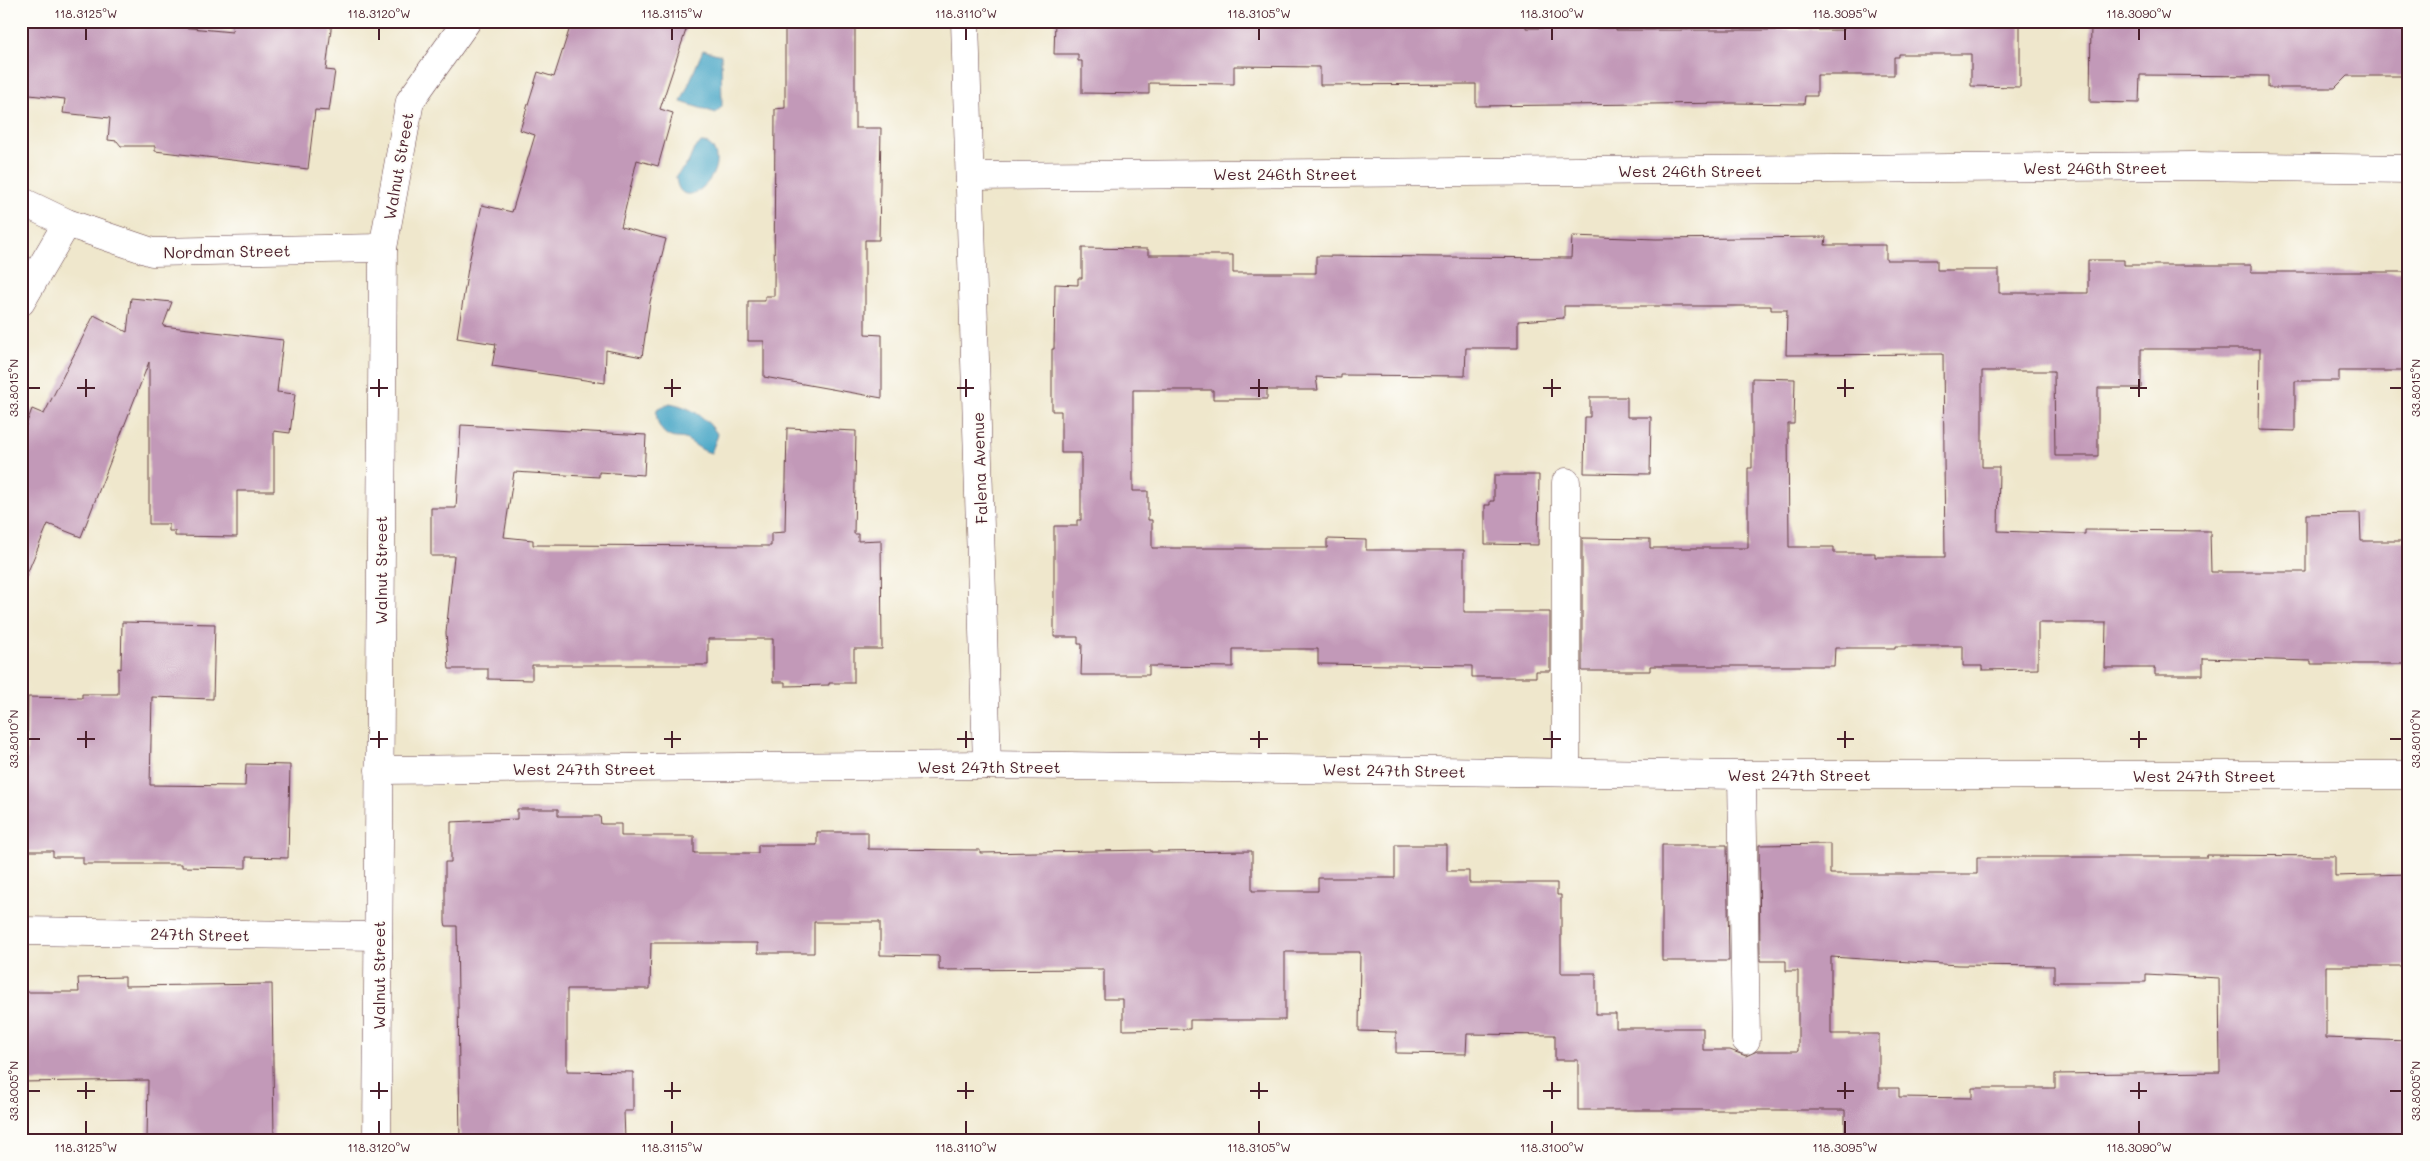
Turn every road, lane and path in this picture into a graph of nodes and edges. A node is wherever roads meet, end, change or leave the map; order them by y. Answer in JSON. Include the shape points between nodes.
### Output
{"nodes":[{"id":1,"x":467,"y":21,"type":"edge"},
{"id":2,"x":964,"y":21,"type":"edge"},
{"id":3,"x":2409,"y":169,"type":"edge"},
{"id":4,"x":970,"y":176,"type":"junction"},
{"id":5,"x":21,"y":201,"type":"edge"},
{"id":6,"x":67,"y":223,"type":"junction"},
{"id":7,"x":383,"y":248,"type":"junction"},
{"id":8,"x":21,"y":302,"type":"edge"},
{"id":9,"x":1566,"y":482,"type":"dead end"},
{"id":10,"x":987,"y":765,"type":"junction"},
{"id":11,"x":379,"y":770,"type":"junction"},
{"id":12,"x":1566,"y":772,"type":"junction"},
{"id":13,"x":1742,"y":774,"type":"junction"},
{"id":14,"x":2409,"y":774,"type":"edge"},
{"id":15,"x":21,"y":931,"type":"edge"},
{"id":16,"x":378,"y":936,"type":"junction"},
{"id":17,"x":1746,"y":1040,"type":"dead end"},
{"id":18,"x":377,"y":1140,"type":"edge"}],
"edges":[{"from":1,"to":7,"type":"street","name":"Walnut Street","via":[[410,101]]},
{"from":2,"to":4,"type":"street","name":"Falena Avenue"},
{"from":3,"to":4,"type":"street","name":"West 246th Street","via":[[2194,166]]},
{"from":4,"to":10,"type":"street","name":"Falena Avenue"},
{"from":5,"to":6,"type":"street","name":"Nordman Street"},
{"from":6,"to":7,"type":"street","name":"Nordman Street","via":[[152,252]]},
{"from":6,"to":8,"type":"street"},
{"from":7,"to":11,"type":"street","name":"Walnut Street"},
{"from":9,"to":12,"type":"street"},
{"from":10,"to":11,"type":"street","name":"West 247th Street"},
{"from":10,"to":12,"type":"street","name":"West 247th Street"},
{"from":11,"to":16,"type":"street","name":"Walnut Street"},
{"from":12,"to":13,"type":"street","name":"West 247th Street"},
{"from":13,"to":14,"type":"street","name":"West 247th Street"},
{"from":13,"to":17,"type":"street"},
{"from":15,"to":16,"type":"street","name":"247th Street"},
{"from":16,"to":18,"type":"street","name":"Walnut Street"}]}
